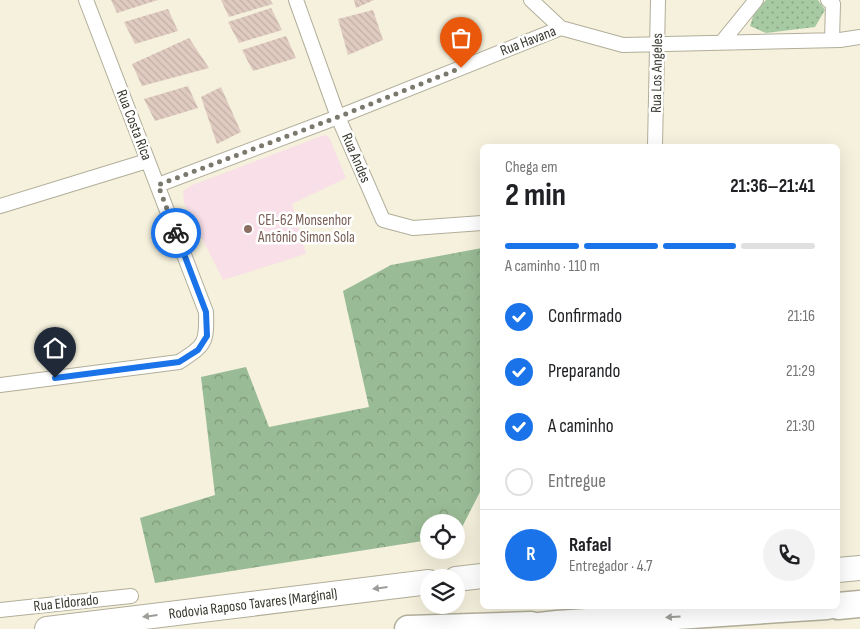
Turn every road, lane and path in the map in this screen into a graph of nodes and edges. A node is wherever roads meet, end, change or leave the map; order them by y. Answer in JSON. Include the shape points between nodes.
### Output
{"nodes":[{"id":1,"x":86,"y":0,"type":"edge"},
{"id":2,"x":296,"y":0,"type":"edge"},
{"id":3,"x":530,"y":0,"type":"edge"},
{"id":4,"x":658,"y":0,"type":"edge"},
{"id":5,"x":756,"y":0,"type":"edge"},
{"id":6,"x":828,"y":0,"type":"edge"},
{"id":7,"x":561,"y":28,"type":"junction"},
{"id":8,"x":860,"y":37,"type":"edge"},
{"id":9,"x":832,"y":40,"type":"junction"},
{"id":10,"x":722,"y":42,"type":"junction"},
{"id":11,"x":657,"y":44,"type":"junction"},
{"id":12,"x":338,"y":117,"type":"junction"},
{"id":13,"x":656,"y":144,"type":"edge"},
{"id":14,"x":147,"y":162,"type":"junction"},
{"id":15,"x":158,"y":185,"type":"junction"},
{"id":16,"x":0,"y":206,"type":"edge"},
{"id":17,"x":480,"y":223,"type":"edge"},
{"id":18,"x":0,"y":385,"type":"edge"},
{"id":19,"x":860,"y":568,"type":"edge"},
{"id":20,"x":840,"y":570,"type":"edge"},
{"id":21,"x":480,"y":576,"type":"edge"},
{"id":22,"x":465,"y":578,"type":"edge"},
{"id":23,"x":420,"y":583,"type":"edge"},
{"id":24,"x":131,"y":596,"type":"dead end"},
{"id":25,"x":860,"y":604,"type":"edge"},
{"id":26,"x":840,"y":606,"type":"edge"},
{"id":27,"x":782,"y":609,"type":"edge"},
{"id":28,"x":0,"y":610,"type":"edge"},
{"id":29,"x":557,"y":624,"type":"junction"},
{"id":30,"x":47,"y":629,"type":"edge"},
{"id":31,"x":408,"y":629,"type":"edge"},
{"id":32,"x":513,"y":629,"type":"edge"}],
"edges":[{"from":1,"to":14,"type":"street","name":"Rua Costa Rica"},
{"from":2,"to":12,"type":"street","name":"Rua Andes"},
{"from":3,"to":7,"type":"street"},
{"from":4,"to":11,"type":"street","name":"Rua Los Angeles"},
{"from":5,"to":10,"type":"street"},
{"from":6,"to":9,"type":"street","via":[[832,4]]},
{"from":7,"to":11,"type":"street","name":"Rua Havana","via":[[623,44]]},
{"from":7,"to":12,"type":"street","name":"Rua Havana"},
{"from":8,"to":9,"type":"street","name":"Rua Havana"},
{"from":9,"to":10,"type":"street","name":"Rua Havana"},
{"from":10,"to":11,"type":"street","name":"Rua Havana"},
{"from":11,"to":13,"type":"street","name":"Rua Los Angeles"},
{"from":12,"to":15,"type":"street","name":"Rua Havana"},
{"from":12,"to":17,"type":"street","name":"Rua Andes","via":[[383,220],[413,228]]},
{"from":14,"to":15,"type":"street","name":"Rua Costa Rica"},
{"from":14,"to":16,"type":"street"},
{"from":15,"to":18,"type":"street","name":"Rua Costa Rica","via":[[206,312],[207,336],[198,350],[179,362]]},
{"from":19,"to":20,"type":"highway"},
{"from":21,"to":22,"type":"highway"},
{"from":23,"to":30,"type":"highway","name":"Rodovia Raposo Tavares (Marginal)","one_way":true},
{"from":24,"to":28,"type":"street","name":"Rua Eldorado"},
{"from":25,"to":26,"type":"highway"},
{"from":27,"to":29,"type":"highway","one_way":true},
{"from":29,"to":31,"type":"highway"},
{"from":29,"to":32,"type":"highway"}]}
